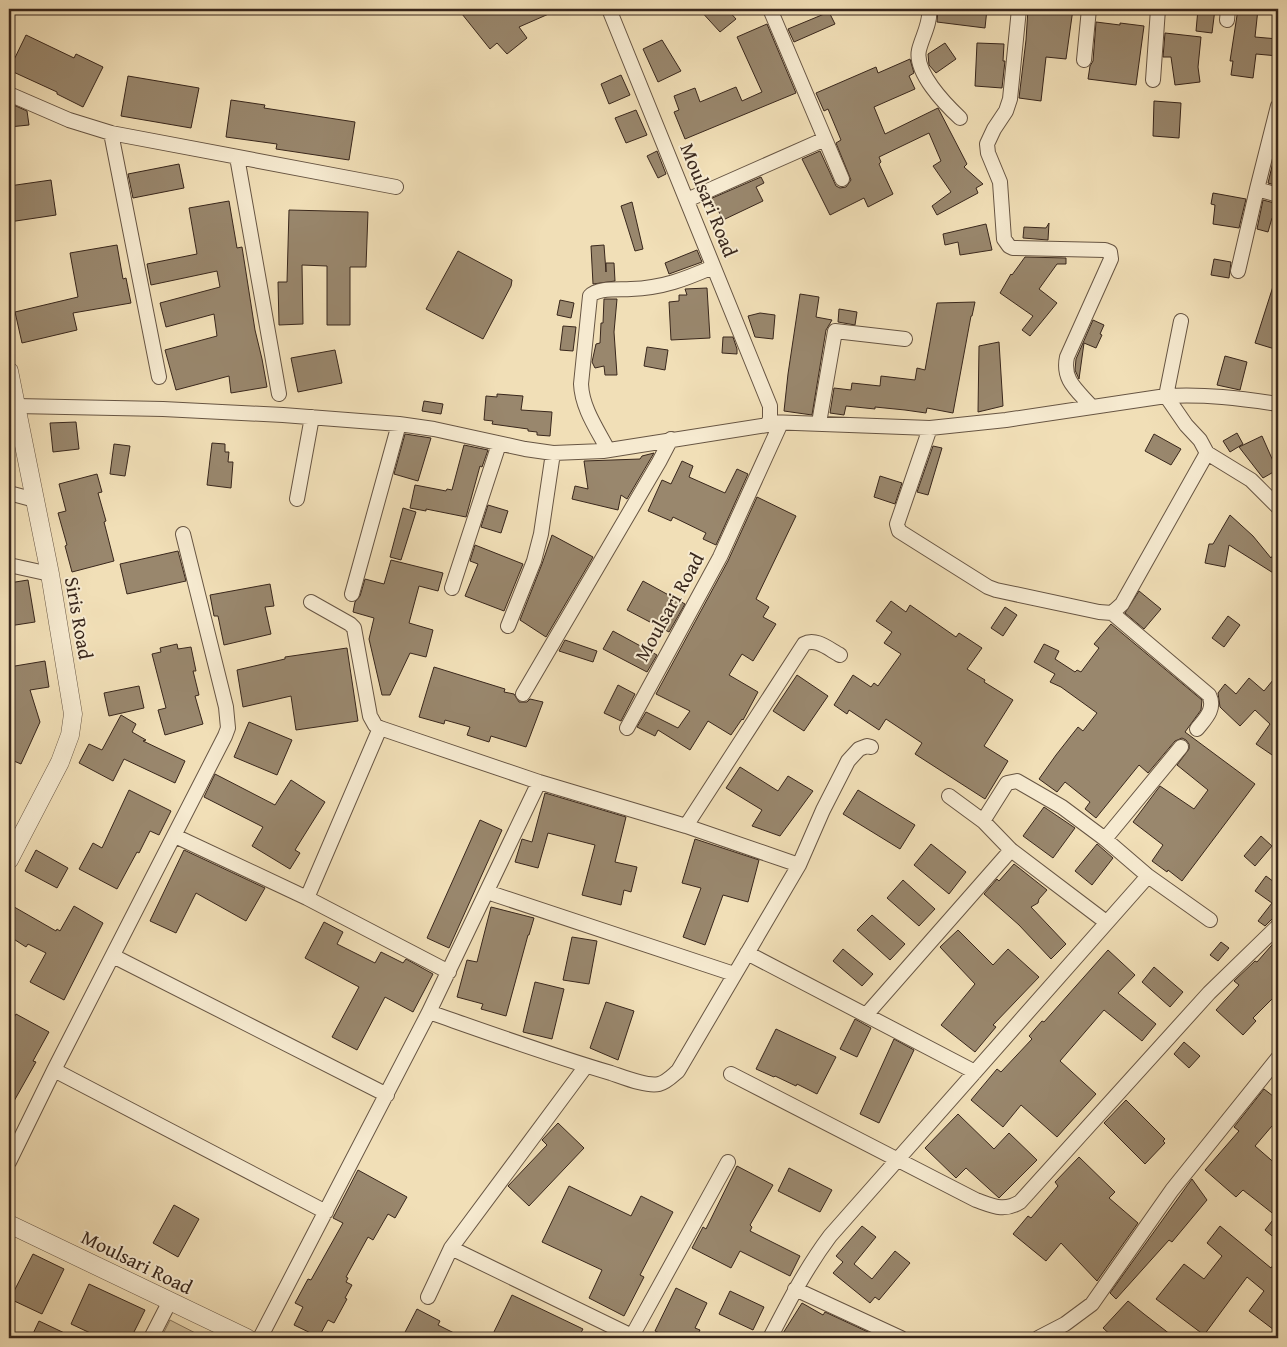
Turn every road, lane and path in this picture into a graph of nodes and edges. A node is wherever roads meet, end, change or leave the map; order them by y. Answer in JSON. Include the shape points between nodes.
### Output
{"nodes":[{"id":1,"x":609,"y":9,"type":"edge"},
{"id":2,"x":770,"y":9,"type":"edge"},
{"id":3,"x":929,"y":9,"type":"edge"},
{"id":4,"x":1019,"y":9,"type":"edge"},
{"id":5,"x":1089,"y":9,"type":"edge"},
{"id":6,"x":1158,"y":9,"type":"edge"},
{"id":7,"x":1084,"y":60,"type":"dead end"},
{"id":8,"x":1153,"y":80,"type":"dead end"},
{"id":9,"x":9,"y":94,"type":"edge"},
{"id":10,"x":1278,"y":106,"type":"edge"},
{"id":11,"x":960,"y":118,"type":"dead end"},
{"id":12,"x":111,"y":133,"type":"junction"},
{"id":13,"x":824,"y":139,"type":"junction"},
{"id":14,"x":237,"y":158,"type":"junction"},
{"id":15,"x":842,"y":179,"type":"dead end"},
{"id":16,"x":396,"y":187,"type":"dead end"},
{"id":17,"x":1257,"y":189,"type":"junction"},
{"id":18,"x":1278,"y":195,"type":"edge"},
{"id":19,"x":686,"y":200,"type":"junction"},
{"id":20,"x":713,"y":267,"type":"junction"},
{"id":21,"x":1238,"y":271,"type":"dead end"},
{"id":22,"x":1181,"y":321,"type":"dead end"},
{"id":23,"x":905,"y":340,"type":"dead end"},
{"id":24,"x":9,"y":376,"type":"edge"},
{"id":25,"x":158,"y":377,"type":"dead end"},
{"id":26,"x":280,"y":394,"type":"dead end"},
{"id":27,"x":1166,"y":396,"type":"junction"},
{"id":28,"x":1278,"y":404,"type":"edge"},
{"id":29,"x":16,"y":406,"type":"junction"},
{"id":30,"x":1091,"y":406,"type":"junction"},
{"id":31,"x":312,"y":417,"type":"junction"},
{"id":32,"x":775,"y":422,"type":"junction"},
{"id":33,"x":819,"y":423,"type":"junction"},
{"id":34,"x":399,"y":424,"type":"junction"},
{"id":35,"x":930,"y":428,"type":"junction"},
{"id":36,"x":671,"y":439,"type":"junction"},
{"id":37,"x":499,"y":444,"type":"junction"},
{"id":38,"x":608,"y":450,"type":"junction"},
{"id":39,"x":553,"y":453,"type":"junction"},
{"id":40,"x":1206,"y":453,"type":"junction"},
{"id":41,"x":9,"y":493,"type":"edge"},
{"id":42,"x":297,"y":499,"type":"dead end"},
{"id":43,"x":35,"y":500,"type":"junction"},
{"id":44,"x":1278,"y":505,"type":"edge"},
{"id":45,"x":183,"y":534,"type":"dead end"},
{"id":46,"x":9,"y":565,"type":"edge"},
{"id":47,"x":50,"y":574,"type":"junction"},
{"id":48,"x":452,"y":588,"type":"dead end"},
{"id":49,"x":352,"y":594,"type":"dead end"},
{"id":50,"x":311,"y":602,"type":"dead end"},
{"id":51,"x":1112,"y":613,"type":"junction"},
{"id":52,"x":508,"y":626,"type":"dead end"},
{"id":53,"x":840,"y":655,"type":"dead end"},
{"id":54,"x":523,"y":694,"type":"dead end"},
{"id":55,"x":380,"y":728,"type":"junction"},
{"id":56,"x":627,"y":728,"type":"dead end"},
{"id":57,"x":1197,"y":729,"type":"dead end"},
{"id":58,"x":871,"y":747,"type":"dead end"},
{"id":59,"x":1181,"y":747,"type":"dead end"},
{"id":60,"x":539,"y":782,"type":"junction"},
{"id":61,"x":949,"y":796,"type":"dead end"},
{"id":62,"x":983,"y":821,"type":"junction"},
{"id":63,"x":686,"y":826,"type":"junction"},
{"id":64,"x":175,"y":836,"type":"junction"},
{"id":65,"x":1105,"y":839,"type":"junction"},
{"id":66,"x":1011,"y":850,"type":"junction"},
{"id":67,"x":9,"y":860,"type":"edge"},
{"id":68,"x":799,"y":865,"type":"junction"},
{"id":69,"x":1148,"y":876,"type":"junction"},
{"id":70,"x":487,"y":892,"type":"junction"},
{"id":71,"x":307,"y":898,"type":"junction"},
{"id":72,"x":1210,"y":920,"type":"dead end"},
{"id":73,"x":1106,"y":922,"type":"junction"},
{"id":74,"x":1278,"y":926,"type":"edge"},
{"id":75,"x":747,"y":953,"type":"junction"},
{"id":76,"x":113,"y":956,"type":"junction"},
{"id":77,"x":449,"y":972,"type":"junction"},
{"id":78,"x":734,"y":974,"type":"junction"},
{"id":79,"x":429,"y":1012,"type":"junction"},
{"id":80,"x":866,"y":1015,"type":"junction"},
{"id":81,"x":1278,"y":1058,"type":"edge"},
{"id":82,"x":586,"y":1066,"type":"junction"},
{"id":83,"x":54,"y":1070,"type":"junction"},
{"id":84,"x":974,"y":1072,"type":"junction"},
{"id":85,"x":731,"y":1074,"type":"dead end"},
{"id":86,"x":387,"y":1095,"type":"junction"},
{"id":87,"x":898,"y":1158,"type":"junction"},
{"id":88,"x":9,"y":1162,"type":"edge"},
{"id":89,"x":728,"y":1162,"type":"dead end"},
{"id":90,"x":326,"y":1212,"type":"junction"},
{"id":91,"x":9,"y":1224,"type":"edge"},
{"id":92,"x":451,"y":1248,"type":"junction"},
{"id":93,"x":795,"y":1289,"type":"junction"},
{"id":94,"x":428,"y":1297,"type":"dead end"},
{"id":95,"x":170,"y":1301,"type":"junction"},
{"id":96,"x":634,"y":1337,"type":"edge"},
{"id":97,"x":152,"y":1338,"type":"edge"},
{"id":98,"x":247,"y":1338,"type":"edge"},
{"id":99,"x":260,"y":1338,"type":"edge"},
{"id":100,"x":770,"y":1338,"type":"edge"},
{"id":101,"x":901,"y":1338,"type":"edge"},
{"id":102,"x":1038,"y":1338,"type":"edge"}],
"edges":[{"from":1,"to":19,"type":"street","name":"Moulsari Road"},
{"from":2,"to":13,"type":"street"},
{"from":3,"to":11,"type":"street","via":[[919,52],[920,64],[943,102]]},
{"from":4,"to":30,"type":"street","via":[[1010,99],[988,139],[988,152],[1000,182],[1004,239],[1009,246],[1110,252],[1065,364],[1067,378]]},
{"from":5,"to":7,"type":"street"},
{"from":6,"to":8,"type":"street"},
{"from":9,"to":12,"type":"street","via":[[69,120]]},
{"from":10,"to":17,"type":"street"},
{"from":12,"to":14,"type":"street"},
{"from":12,"to":25,"type":"street"},
{"from":13,"to":15,"type":"street"},
{"from":13,"to":19,"type":"street"},
{"from":14,"to":16,"type":"street"},
{"from":14,"to":26,"type":"street"},
{"from":17,"to":18,"type":"street"},
{"from":17,"to":21,"type":"street"},
{"from":19,"to":20,"type":"street","name":"Moulsari Road"},
{"from":20,"to":32,"type":"street","name":"Moulsari Road"},
{"from":20,"to":38,"type":"street","via":[[662,286],[606,290],[590,296],[582,396]]},
{"from":22,"to":27,"type":"street"},
{"from":23,"to":33,"type":"street","via":[[835,331]]},
{"from":24,"to":29,"type":"street","name":"Siris Road"},
{"from":27,"to":28,"type":"street","via":[[1217,395]]},
{"from":27,"to":30,"type":"street"},
{"from":27,"to":40,"type":"street","via":[[1200,440]]},
{"from":29,"to":31,"type":"street"},
{"from":29,"to":43,"type":"street","name":"Siris Road"},
{"from":30,"to":35,"type":"street"},
{"from":31,"to":34,"type":"street"},
{"from":31,"to":42,"type":"street"},
{"from":32,"to":33,"type":"street"},
{"from":32,"to":36,"type":"street"},
{"from":32,"to":56,"type":"street","name":"Moulsari Road","via":[[720,557]]},
{"from":33,"to":35,"type":"street"},
{"from":34,"to":37,"type":"street"},
{"from":34,"to":49,"type":"street"},
{"from":35,"to":51,"type":"street","via":[[897,524],[899,531],[988,587]]},
{"from":36,"to":38,"type":"street"},
{"from":36,"to":54,"type":"street"},
{"from":37,"to":39,"type":"street"},
{"from":37,"to":48,"type":"street"},
{"from":38,"to":39,"type":"street"},
{"from":39,"to":52,"type":"street","via":[[542,534]]},
{"from":40,"to":44,"type":"street","via":[[1250,480]]},
{"from":40,"to":51,"type":"street","via":[[1122,604]]},
{"from":41,"to":43,"type":"street"},
{"from":43,"to":47,"type":"street","name":"Siris Road"},
{"from":45,"to":64,"type":"street","via":[[226,707],[228,728]]},
{"from":46,"to":47,"type":"street"},
{"from":47,"to":67,"type":"street","name":"Siris Road","via":[[73,722],[60,762]]},
{"from":50,"to":55,"type":"street","via":[[354,628],[370,716]]},
{"from":51,"to":57,"type":"street","via":[[1209,695],[1210,711]]},
{"from":53,"to":63,"type":"street","via":[[816,642],[804,644]]},
{"from":55,"to":60,"type":"street"},
{"from":55,"to":71,"type":"street"},
{"from":58,"to":68,"type":"street","via":[[859,749],[848,761]]},
{"from":59,"to":65,"type":"street"},
{"from":60,"to":63,"type":"street"},
{"from":60,"to":70,"type":"street"},
{"from":61,"to":62,"type":"street"},
{"from":62,"to":65,"type":"street","via":[[1007,783],[1017,781],[1062,807]]},
{"from":62,"to":66,"type":"street"},
{"from":63,"to":68,"type":"street"},
{"from":64,"to":71,"type":"street"},
{"from":64,"to":76,"type":"street"},
{"from":65,"to":69,"type":"street"},
{"from":66,"to":73,"type":"street"},
{"from":66,"to":80,"type":"street"},
{"from":68,"to":75,"type":"street"},
{"from":69,"to":72,"type":"street"},
{"from":69,"to":73,"type":"street"},
{"from":70,"to":77,"type":"street"},
{"from":70,"to":78,"type":"street"},
{"from":71,"to":77,"type":"street"},
{"from":73,"to":84,"type":"street"},
{"from":74,"to":87,"type":"street","via":[[1209,993],[1020,1202],[1002,1209],[976,1200]]},
{"from":75,"to":78,"type":"street"},
{"from":75,"to":80,"type":"street"},
{"from":76,"to":83,"type":"street"},
{"from":76,"to":86,"type":"street"},
{"from":77,"to":79,"type":"street"},
{"from":78,"to":82,"type":"street","via":[[678,1071],[670,1078],[659,1084],[650,1084]]},
{"from":79,"to":82,"type":"street"},
{"from":79,"to":86,"type":"street"},
{"from":80,"to":84,"type":"street"},
{"from":81,"to":102,"type":"street","via":[[1172,1190],[1092,1304],[1065,1324]]},
{"from":82,"to":92,"type":"street"},
{"from":83,"to":88,"type":"street"},
{"from":83,"to":90,"type":"street"},
{"from":84,"to":87,"type":"street"},
{"from":85,"to":87,"type":"street"},
{"from":86,"to":90,"type":"street"},
{"from":87,"to":93,"type":"street","via":[[818,1251]]},
{"from":89,"to":96,"type":"street"},
{"from":90,"to":99,"type":"street"},
{"from":91,"to":95,"type":"street","name":"Moulsari Road"},
{"from":92,"to":94,"type":"street"},
{"from":92,"to":96,"type":"street"},
{"from":93,"to":100,"type":"street"},
{"from":93,"to":101,"type":"street"},
{"from":95,"to":97,"type":"street"},
{"from":95,"to":98,"type":"street","name":"Moulsari Road"}]}
